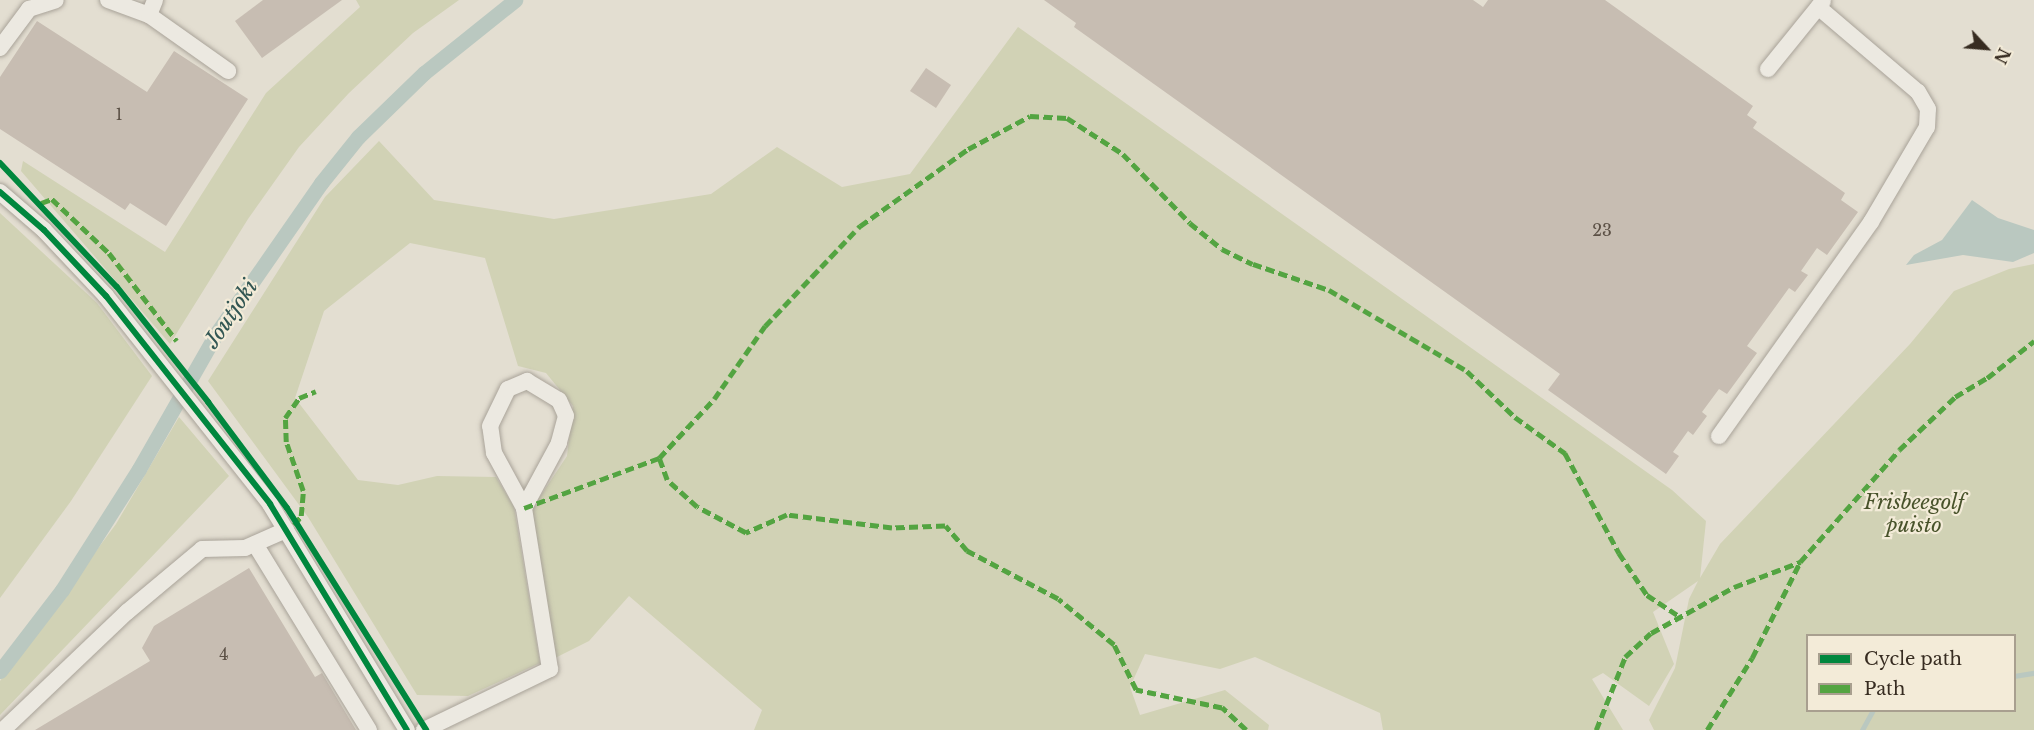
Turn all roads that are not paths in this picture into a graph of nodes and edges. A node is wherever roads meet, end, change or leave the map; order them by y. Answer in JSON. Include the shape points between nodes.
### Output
{"nodes":[{"id":1,"x":56,"y":0,"type":"edge"},
{"id":2,"x":108,"y":0,"type":"edge"},
{"id":3,"x":1821,"y":4,"type":"edge"},
{"id":4,"x":152,"y":8,"type":"edge"},
{"id":5,"x":0,"y":48,"type":"edge"},
{"id":6,"x":1768,"y":69,"type":"dead end"},
{"id":7,"x":228,"y":71,"type":"dead end"},
{"id":8,"x":0,"y":192,"type":"edge"},
{"id":9,"x":1719,"y":436,"type":"dead end"},
{"id":10,"x":524,"y":508,"type":"junction"},
{"id":11,"x":286,"y":530,"type":"junction"},
{"id":12,"x":255,"y":544,"type":"junction"},
{"id":13,"x":3,"y":730,"type":"edge"},
{"id":14,"x":369,"y":730,"type":"edge"},
{"id":15,"x":407,"y":730,"type":"edge"},
{"id":16,"x":424,"y":730,"type":"edge"}],
"edges":[{"from":1,"to":5,"type":"street","via":[[28,9]]},
{"from":2,"to":4,"type":"street"},
{"from":3,"to":6,"type":"street"},
{"from":3,"to":9,"type":"street","via":[[1918,92],[1928,109],[1927,127],[1871,222]]},
{"from":4,"to":7,"type":"street"},
{"from":8,"to":11,"type":"street","via":[[44,230],[106,297],[195,407]]},
{"from":10,"to":10,"type":"street","via":[[559,442],[566,416],[559,400],[527,381],[508,389],[490,426],[494,453]]},
{"from":10,"to":16,"type":"street","via":[[550,669]]},
{"from":11,"to":12,"type":"street"},
{"from":11,"to":15,"type":"street"},
{"from":12,"to":13,"type":"street","via":[[245,548],[202,549],[127,612]]},
{"from":12,"to":14,"type":"street"}]}
